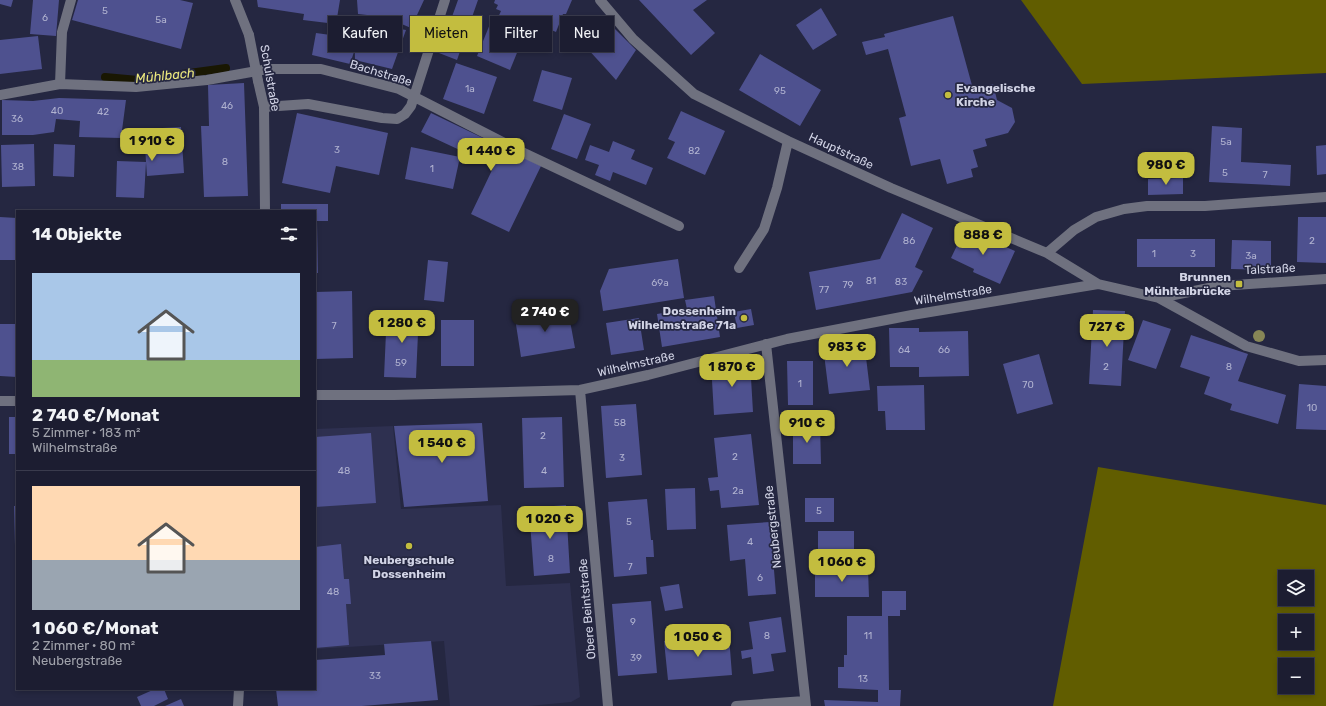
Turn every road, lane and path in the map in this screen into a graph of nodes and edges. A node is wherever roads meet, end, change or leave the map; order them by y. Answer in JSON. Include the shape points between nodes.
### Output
{"nodes":[{"id":1,"x":71,"y":0,"type":"edge"},
{"id":2,"x":234,"y":0,"type":"edge"},
{"id":3,"x":446,"y":0,"type":"edge"},
{"id":4,"x":600,"y":0,"type":"edge"},
{"id":5,"x":60,"y":84,"type":"junction"},
{"id":6,"x":0,"y":95,"type":"edge"},
{"id":7,"x":414,"y":96,"type":"junction"},
{"id":8,"x":264,"y":107,"type":"junction"},
{"id":9,"x":788,"y":141,"type":"junction"},
{"id":10,"x":1326,"y":197,"type":"edge"},
{"id":11,"x":265,"y":210,"type":"edge"},
{"id":12,"x":679,"y":226,"type":"dead end"},
{"id":13,"x":1047,"y":253,"type":"junction"},
{"id":14,"x":739,"y":268,"type":"dead end"},
{"id":15,"x":1326,"y":279,"type":"edge"},
{"id":16,"x":1098,"y":284,"type":"junction"},
{"id":17,"x":1159,"y":298,"type":"junction"},
{"id":18,"x":766,"y":344,"type":"junction"},
{"id":19,"x":1326,"y":360,"type":"edge"},
{"id":20,"x":580,"y":390,"type":"junction"},
{"id":21,"x":316,"y":395,"type":"edge"},
{"id":22,"x":0,"y":401,"type":"edge"},
{"id":23,"x":16,"y":401,"type":"edge"},
{"id":24,"x":239,"y":690,"type":"edge"},
{"id":25,"x":805,"y":703,"type":"edge"},
{"id":26,"x":238,"y":706,"type":"edge"},
{"id":27,"x":608,"y":706,"type":"edge"},
{"id":28,"x":736,"y":706,"type":"edge"}],
"edges":[{"from":1,"to":5,"type":"street","via":[[62,32]]},
{"from":2,"to":8,"type":"street","name":"Schulstraße","bridge":true,"via":[[249,36]]},
{"from":3,"to":7,"type":"street"},
{"from":4,"to":9,"type":"street","name":"Hauptstraße","via":[[633,38],[694,94]]},
{"from":5,"to":6,"type":"street","name":"Bachstraße"},
{"from":5,"to":7,"type":"street","name":"Bachstraße","via":[[136,87],[207,80],[273,69],[321,69],[399,89]]},
{"from":7,"to":8,"type":"street","via":[[411,106],[397,119],[308,104]]},
{"from":7,"to":12,"type":"street","name":"Bachstraße","via":[[524,153]]},
{"from":8,"to":11,"type":"street","name":"Schulstraße"},
{"from":9,"to":13,"type":"street","name":"Hauptstraße","via":[[890,188]]},
{"from":9,"to":14,"type":"street","via":[[764,229]]},
{"from":10,"to":13,"type":"street","via":[[1124,209],[1096,217],[1074,230]]},
{"from":13,"to":16,"type":"street","name":"Hauptstraße"},
{"from":15,"to":17,"type":"street","name":"Talstraße","via":[[1219,286]]},
{"from":16,"to":17,"type":"street","name":"Talstraße"},
{"from":16,"to":18,"type":"street","name":"Wilhelmstraße","via":[[912,314]]},
{"from":17,"to":19,"type":"street","via":[[1246,346],[1299,361]]},
{"from":18,"to":20,"type":"street","name":"Wilhelmstraße"},
{"from":18,"to":25,"type":"street","name":"Neubergstraße"},
{"from":20,"to":21,"type":"street","name":"Wilhelmstraße"},
{"from":20,"to":27,"type":"street","name":"Obere Beintstraße"},
{"from":22,"to":23,"type":"street"},
{"from":24,"to":26,"type":"street"},
{"from":25,"to":28,"type":"street"}]}
